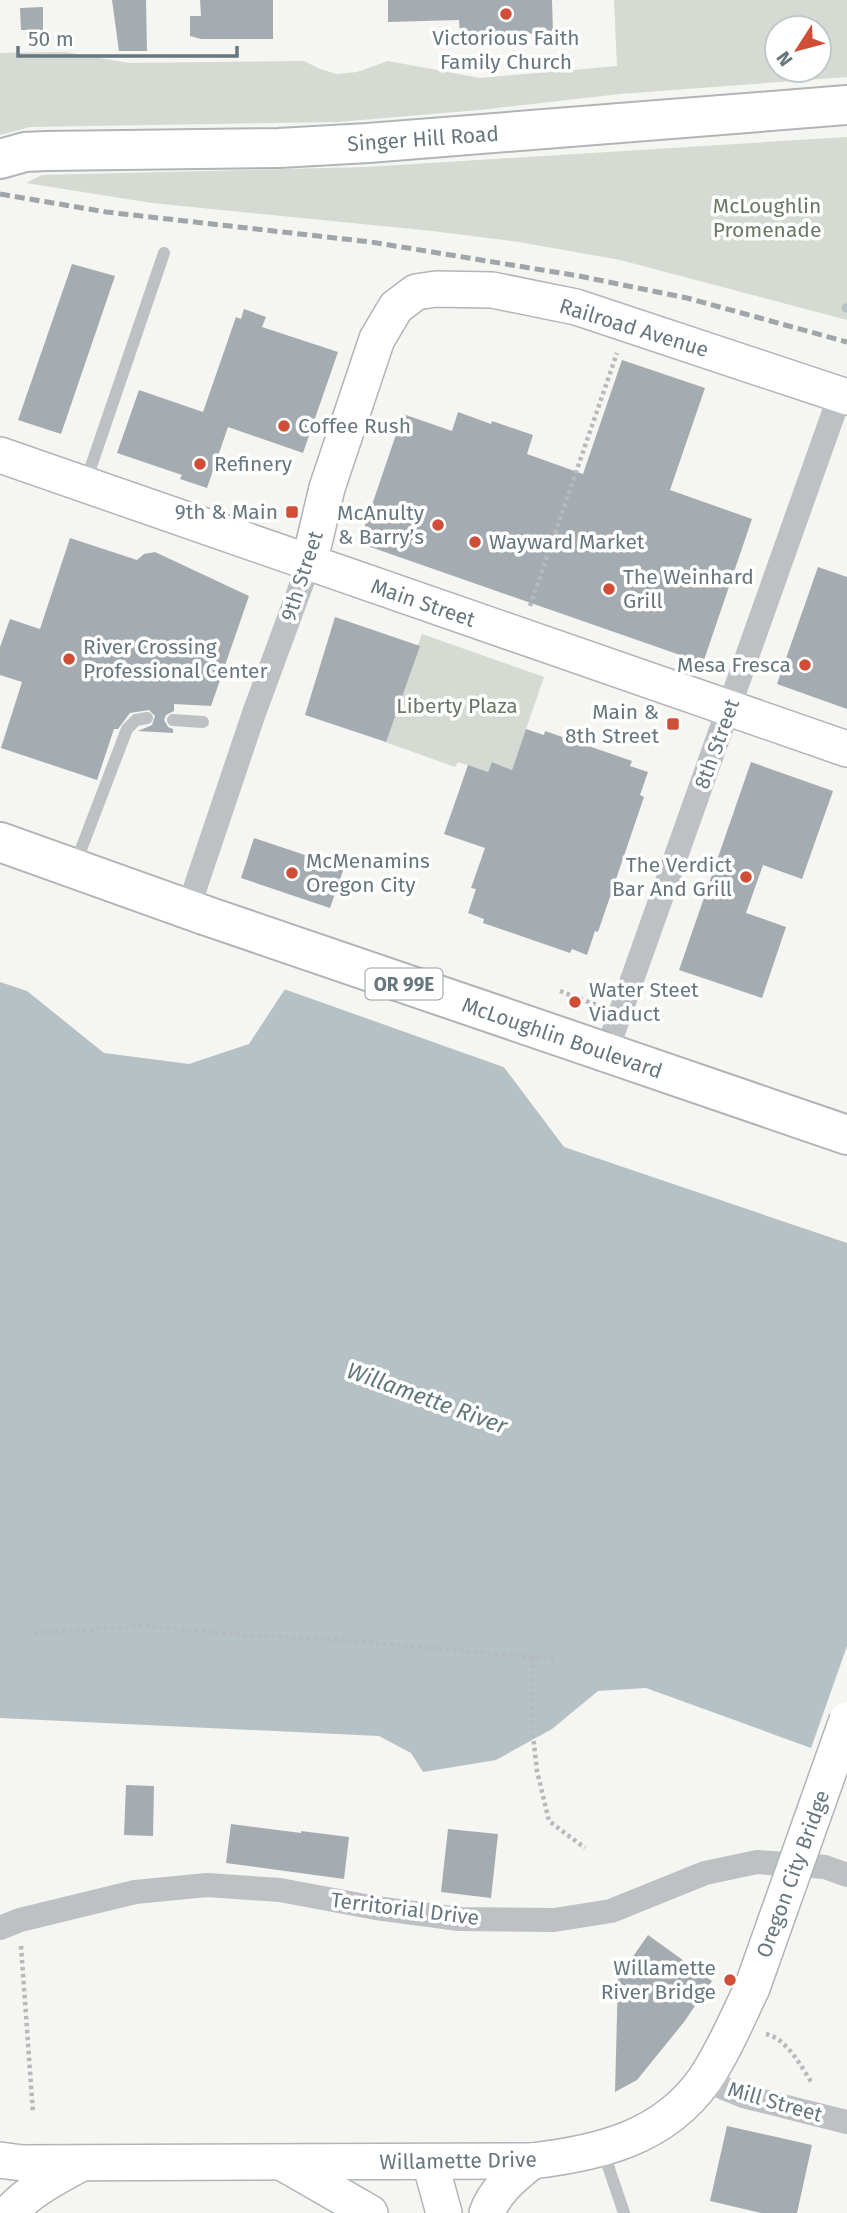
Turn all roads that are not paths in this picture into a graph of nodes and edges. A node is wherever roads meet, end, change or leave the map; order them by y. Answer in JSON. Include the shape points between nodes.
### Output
{"nodes":[{"id":1,"x":847,"y":105,"type":"edge"},
{"id":2,"x":0,"y":159,"type":"edge"},
{"id":3,"x":164,"y":253,"type":"dead end"},
{"id":4,"x":416,"y":292,"type":"joint"},
{"id":5,"x":844,"y":396,"type":"edge"},
{"id":6,"x":0,"y":455,"type":"edge"},
{"id":7,"x":85,"y":485,"type":"junction"},
{"id":8,"x":309,"y":564,"type":"junction"},
{"id":9,"x":729,"y":708,"type":"junction"},
{"id":10,"x":146,"y":718,"type":"dead end"},
{"id":11,"x":173,"y":720,"type":"dead end"},
{"id":12,"x":203,"y":722,"type":"dead end"},
{"id":13,"x":847,"y":749,"type":"edge"},
{"id":14,"x":0,"y":842,"type":"edge"},
{"id":15,"x":73,"y":869,"type":"junction"},
{"id":16,"x":196,"y":912,"type":"junction"},
{"id":17,"x":605,"y":1052,"type":"junction"},
{"id":18,"x":847,"y":1135,"type":"edge"},
{"id":19,"x":847,"y":1720,"type":"edge"},
{"id":20,"x":847,"y":1875,"type":"edge"},
{"id":21,"x":10,"y":1924,"type":"edge"},
{"id":22,"x":752,"y":1988,"type":"joint"},
{"id":23,"x":704,"y":2080,"type":"junction"},
{"id":24,"x":847,"y":2122,"type":"edge"},
{"id":25,"x":603,"y":2150,"type":"junction"},
{"id":26,"x":0,"y":2160,"type":"edge"},
{"id":27,"x":532,"y":2161,"type":"junction"},
{"id":28,"x":83,"y":2162,"type":"junction"},
{"id":29,"x":430,"y":2162,"type":"junction"},
{"id":30,"x":284,"y":2163,"type":"junction"},
{"id":31,"x":9,"y":2213,"type":"edge"},
{"id":32,"x":370,"y":2213,"type":"edge"},
{"id":33,"x":444,"y":2213,"type":"edge"},
{"id":34,"x":487,"y":2213,"type":"edge"},
{"id":35,"x":624,"y":2213,"type":"edge"}],
"edges":[{"from":1,"to":2,"type":"main road","name":"Singer Hill Road","via":[[419,140],[279,148],[46,151]]},
{"from":3,"to":7,"type":"lane"},
{"from":4,"to":5,"type":"main road","name":"Railroad Avenue","via":[[492,290],[576,307]]},
{"from":4,"to":8,"type":"main road","name":"9th Street","via":[[396,307],[377,339],[327,488]]},
{"from":5,"to":9,"type":"street","name":"8th Street"},
{"from":6,"to":7,"type":"main road","name":"Main Street"},
{"from":7,"to":8,"type":"main road","name":"Main Street"},
{"from":8,"to":9,"type":"main road","name":"Main Street"},
{"from":8,"to":16,"type":"street","name":"9th Street","via":[[254,713]]},
{"from":9,"to":13,"type":"main road","name":"Main Street"},
{"from":9,"to":17,"type":"street","name":"8th Street"},
{"from":10,"to":15,"type":"lane","via":[[127,729]]},
{"from":11,"to":12,"type":"lane"},
{"from":14,"to":15,"type":"main road","name":"McLoughlin Boulevard","number":"OR 99E"},
{"from":15,"to":16,"type":"main road","name":"McLoughlin Boulevard","number":"OR 99E"},
{"from":16,"to":17,"type":"main road","name":"McLoughlin Boulevard","number":"OR 99E","bridge":true},
{"from":17,"to":18,"type":"main road","name":"McLoughlin Boulevard","number":"OR 99E"},
{"from":19,"to":22,"type":"main road","name":"Oregon City Bridge","bridge":true},
{"from":20,"to":21,"type":"street","name":"Territorial Drive","via":[[825,1867],[757,1861],[705,1873],[611,1911],[554,1920],[459,1919],[280,1890],[207,1885],[135,1892]]},
{"from":22,"to":23,"type":"main road","name":"Willamette Drive"},
{"from":23,"to":24,"type":"street","name":"Mill Street","via":[[743,2096]]},
{"from":23,"to":25,"type":"main road","name":"Willamette Drive","via":[[660,2124]]},
{"from":25,"to":27,"type":"main road","name":"Willamette Drive"},
{"from":25,"to":35,"type":"lane"},
{"from":26,"to":28,"type":"main road","name":"Willamette Drive"},
{"from":27,"to":29,"type":"main road","name":"Willamette Drive"},
{"from":27,"to":34,"type":"main road","via":[[496,2194]]},
{"from":28,"to":30,"type":"main road","name":"Willamette Drive"},
{"from":28,"to":31,"type":"main road","via":[[31,2192]]},
{"from":29,"to":30,"type":"main road","name":"Willamette Drive"},
{"from":29,"to":33,"type":"main road"},
{"from":30,"to":32,"type":"main road"}]}
